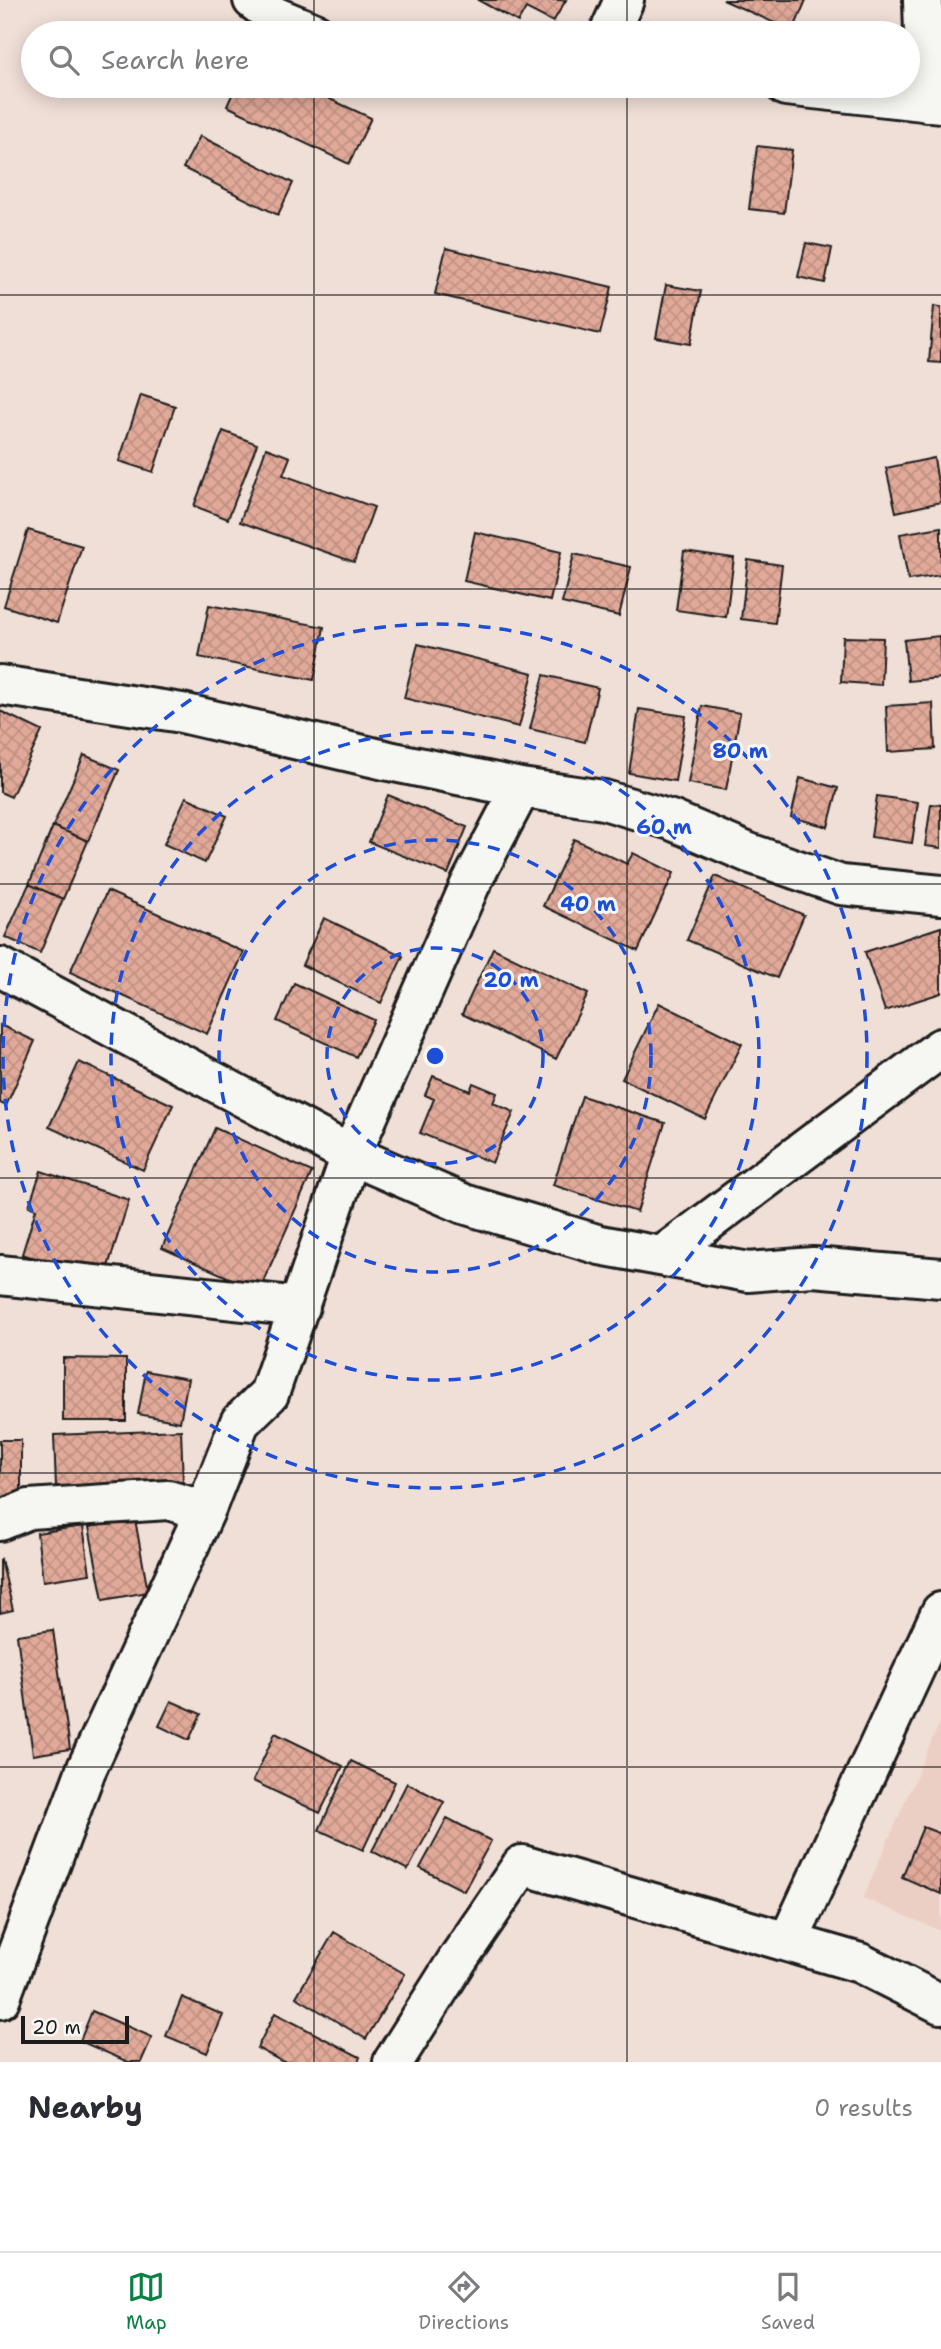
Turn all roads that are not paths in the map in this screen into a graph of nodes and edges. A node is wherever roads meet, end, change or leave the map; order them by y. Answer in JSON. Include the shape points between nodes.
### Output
{"nodes":[{"id":1,"x":253,"y":0,"type":"edge"},
{"id":2,"x":624,"y":0,"type":"edge"},
{"id":3,"x":923,"y":0,"type":"edge"},
{"id":4,"x":286,"y":21,"type":"edge"},
{"id":5,"x":614,"y":21,"type":"edge"},
{"id":6,"x":897,"y":98,"type":"edge"},
{"id":7,"x":934,"y":102,"type":"edge"},
{"id":8,"x":0,"y":685,"type":"edge"},
{"id":9,"x":521,"y":788,"type":"junction"},
{"id":10,"x":941,"y":895,"type":"edge"},
{"id":11,"x":0,"y":967,"type":"edge"},
{"id":12,"x":941,"y":1048,"type":"edge"},
{"id":13,"x":351,"y":1155,"type":"junction"},
{"id":14,"x":662,"y":1256,"type":"junction"},
{"id":15,"x":0,"y":1275,"type":"edge"},
{"id":16,"x":941,"y":1278,"type":"edge"},
{"id":17,"x":300,"y":1307,"type":"junction"},
{"id":18,"x":205,"y":1511,"type":"junction"},
{"id":19,"x":0,"y":1521,"type":"edge"},
{"id":20,"x":941,"y":1612,"type":"edge"},
{"id":21,"x":788,"y":1942,"type":"junction"},
{"id":22,"x":0,"y":2000,"type":"edge"},
{"id":23,"x":941,"y":2004,"type":"edge"},
{"id":24,"x":393,"y":2062,"type":"edge"}],
"edges":[{"from":1,"to":4,"type":"street"},
{"from":2,"to":5,"type":"street"},
{"from":3,"to":7,"type":"street"},
{"from":6,"to":7,"type":"street"},
{"from":8,"to":9,"type":"street","via":[[182,713]]},
{"from":9,"to":10,"type":"street","via":[[604,800],[671,820],[841,885]]},
{"from":9,"to":13,"type":"street","via":[[470,884]]},
{"from":11,"to":13,"type":"street"},
{"from":12,"to":14,"type":"street"},
{"from":13,"to":14,"type":"street","via":[[464,1204],[600,1245]]},
{"from":13,"to":17,"type":"street"},
{"from":14,"to":16,"type":"street","via":[[748,1272],[813,1267]]},
{"from":15,"to":17,"type":"street"},
{"from":17,"to":18,"type":"street","via":[[269,1394],[240,1422]]},
{"from":18,"to":19,"type":"street","via":[[168,1500],[29,1509]]},
{"from":18,"to":22,"type":"street","via":[[86,1770]]},
{"from":20,"to":21,"type":"street"},
{"from":21,"to":23,"type":"street","via":[[860,1963]]},
{"from":21,"to":24,"type":"street","via":[[522,1865]]}]}
